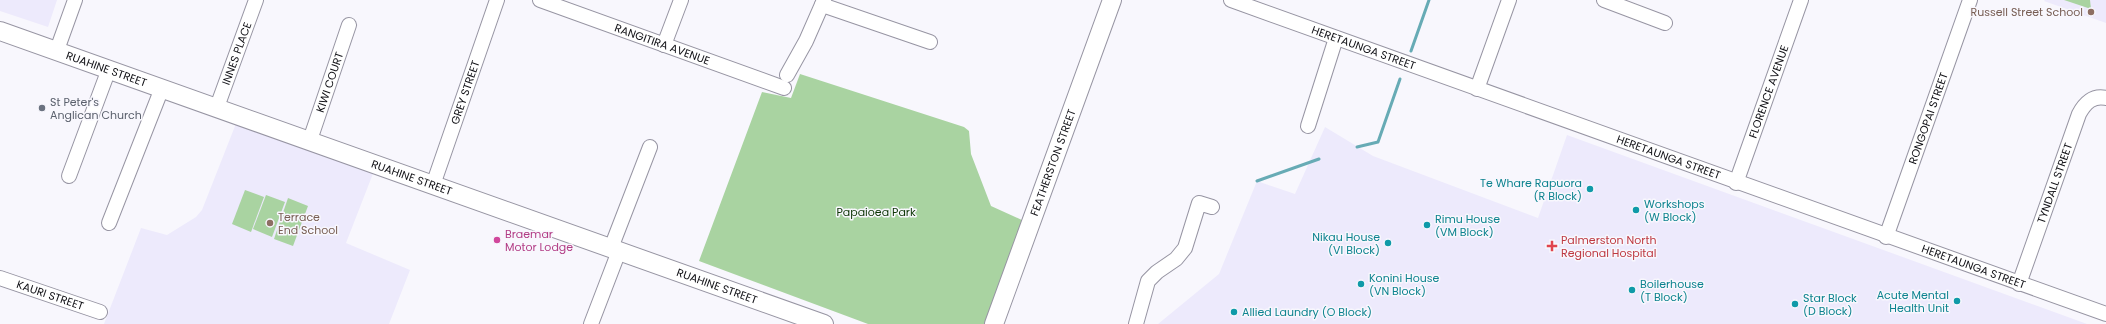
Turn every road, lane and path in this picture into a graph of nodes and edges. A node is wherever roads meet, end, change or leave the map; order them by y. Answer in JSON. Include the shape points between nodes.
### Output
{"nodes":[{"id":1,"x":75,"y":0,"type":"edge"},
{"id":2,"x":256,"y":0,"type":"edge"},
{"id":3,"x":497,"y":0,"type":"edge"},
{"id":4,"x":540,"y":0,"type":"edge"},
{"id":5,"x":681,"y":0,"type":"edge"},
{"id":6,"x":1112,"y":0,"type":"edge"},
{"id":7,"x":1231,"y":0,"type":"edge"},
{"id":8,"x":1509,"y":0,"type":"edge"},
{"id":9,"x":1604,"y":0,"type":"edge"},
{"id":10,"x":1801,"y":0,"type":"edge"},
{"id":11,"x":1970,"y":0,"type":"edge"},
{"id":12,"x":823,"y":2,"type":"edge"},
{"id":13,"x":1666,"y":23,"type":"dead end"},
{"id":14,"x":349,"y":25,"type":"dead end"},
{"id":15,"x":0,"y":31,"type":"edge"},
{"id":16,"x":1336,"y":38,"type":"junction"},
{"id":17,"x":930,"y":42,"type":"dead end"},
{"id":18,"x":664,"y":45,"type":"junction"},
{"id":19,"x":57,"y":50,"type":"junction"},
{"id":20,"x":109,"y":69,"type":"junction"},
{"id":21,"x":162,"y":88,"type":"junction"},
{"id":22,"x":1478,"y":89,"type":"junction"},
{"id":23,"x":2106,"y":98,"type":"edge"},
{"id":24,"x":217,"y":107,"type":"junction"},
{"id":25,"x":1308,"y":126,"type":"dead end"},
{"id":26,"x":310,"y":140,"type":"junction"},
{"id":27,"x":650,"y":147,"type":"dead end"},
{"id":28,"x":69,"y":176,"type":"dead end"},
{"id":29,"x":1736,"y":183,"type":"junction"},
{"id":30,"x":433,"y":185,"type":"junction"},
{"id":31,"x":1212,"y":207,"type":"dead end"},
{"id":32,"x":110,"y":223,"type":"dead end"},
{"id":33,"x":1886,"y":237,"type":"junction"},
{"id":34,"x":615,"y":249,"type":"junction"},
{"id":35,"x":0,"y":278,"type":"edge"},
{"id":36,"x":2019,"y":284,"type":"junction"},
{"id":37,"x":100,"y":312,"type":"dead end"},
{"id":38,"x":2106,"y":314,"type":"edge"},
{"id":39,"x":591,"y":324,"type":"edge"},
{"id":40,"x":824,"y":324,"type":"edge"},
{"id":41,"x":994,"y":324,"type":"edge"},
{"id":42,"x":1136,"y":324,"type":"edge"}],
"edges":[{"from":1,"to":19,"type":"street"},
{"from":2,"to":24,"type":"street","name":"INNES PLACE"},
{"from":3,"to":30,"type":"street","name":"GREY STREET"},
{"from":4,"to":18,"type":"street","name":"RANGITIRA AVENUE"},
{"from":5,"to":18,"type":"street"},
{"from":6,"to":41,"type":"main road","name":"FEATHERSTON STREET"},
{"from":7,"to":16,"type":"street","name":"HERETAUNGA STREET"},
{"from":8,"to":22,"type":"street"},
{"from":9,"to":13,"type":"street"},
{"from":10,"to":29,"type":"street","name":"FLORENCE AVENUE"},
{"from":11,"to":33,"type":"street","name":"RONGOPAI STREET"},
{"from":12,"to":17,"type":"street"},
{"from":12,"to":18,"type":"street","name":"RANGITIRA AVENUE","via":[[786,81]]},
{"from":14,"to":26,"type":"street","name":"KIWI COURT"},
{"from":15,"to":19,"type":"main road","name":"RUAHINE STREET"},
{"from":16,"to":22,"type":"street","name":"HERETAUNGA STREET"},
{"from":16,"to":25,"type":"street"},
{"from":19,"to":20,"type":"main road","name":"RUAHINE STREET"},
{"from":20,"to":21,"type":"main road","name":"RUAHINE STREET"},
{"from":20,"to":28,"type":"street"},
{"from":21,"to":24,"type":"main road","name":"RUAHINE STREET"},
{"from":21,"to":32,"type":"street"},
{"from":22,"to":29,"type":"street","name":"HERETAUNGA STREET"},
{"from":23,"to":36,"type":"street","name":"TYNDALL STREET","via":[[2088,101],[2079,114]]},
{"from":24,"to":26,"type":"main road","name":"RUAHINE STREET"},
{"from":26,"to":30,"type":"main road","name":"RUAHINE STREET"},
{"from":27,"to":34,"type":"street"},
{"from":29,"to":33,"type":"street","name":"HERETAUNGA STREET"},
{"from":30,"to":34,"type":"main road","name":"RUAHINE STREET"},
{"from":31,"to":42,"type":"street","via":[[1199,203],[1185,248],[1176,259],[1152,276],[1146,285]]},
{"from":33,"to":36,"type":"street","name":"HERETAUNGA STREET"},
{"from":34,"to":39,"type":"street"},
{"from":34,"to":40,"type":"main road","name":"RUAHINE STREET"},
{"from":35,"to":37,"type":"street","name":"KAURI STREET"},
{"from":36,"to":38,"type":"street","name":"HERETAUNGA STREET"}]}
